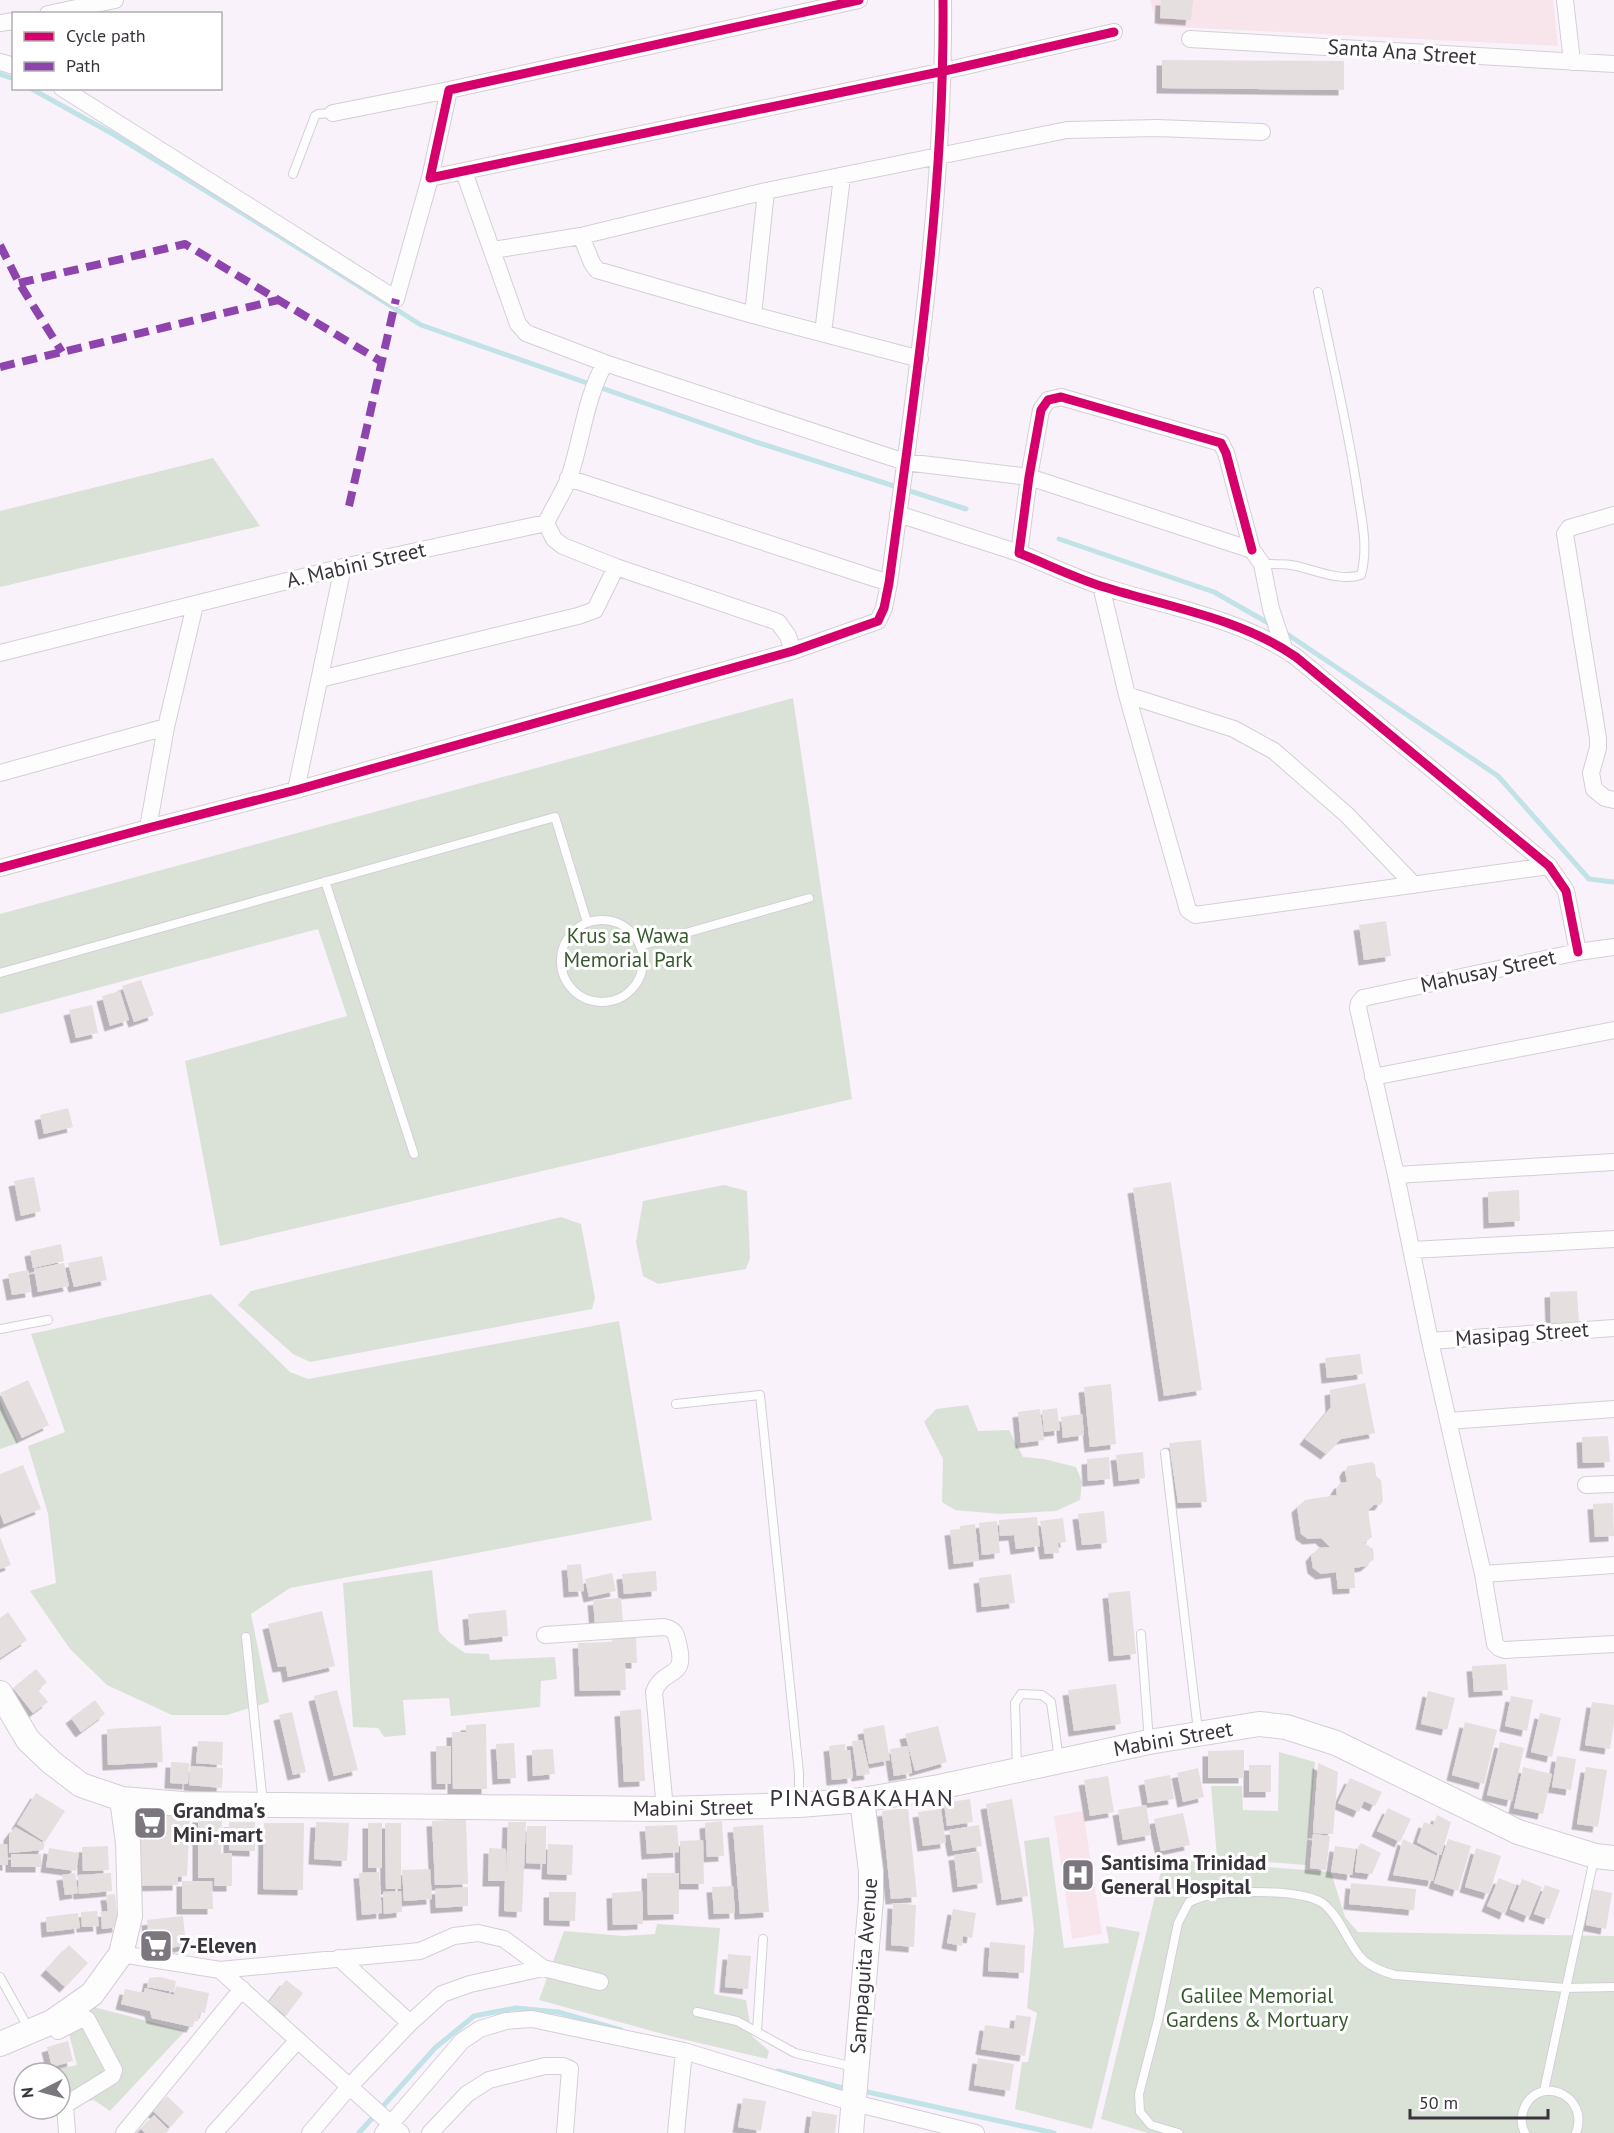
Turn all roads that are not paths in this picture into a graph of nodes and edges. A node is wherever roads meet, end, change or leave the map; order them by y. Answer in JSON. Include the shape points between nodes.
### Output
{"nodes":[{"id":1,"x":115,"y":0,"type":"edge"},
{"id":2,"x":859,"y":0,"type":"edge"},
{"id":3,"x":943,"y":0,"type":"edge"},
{"id":4,"x":1565,"y":0,"type":"edge"},
{"id":5,"x":58,"y":12,"type":"edge"},
{"id":6,"x":1114,"y":32,"type":"dead end"},
{"id":7,"x":1190,"y":39,"type":"dead end"},
{"id":8,"x":1572,"y":62,"type":"junction"},
{"id":9,"x":1614,"y":64,"type":"edge"},
{"id":10,"x":944,"y":71,"type":"junction"},
{"id":11,"x":65,"y":90,"type":"edge"},
{"id":12,"x":449,"y":90,"type":"junction"},
{"id":13,"x":333,"y":113,"type":"joint"},
{"id":14,"x":1262,"y":132,"type":"dead end"},
{"id":15,"x":938,"y":156,"type":"junction"},
{"id":16,"x":464,"y":172,"type":"junction"},
{"id":17,"x":293,"y":174,"type":"dead end"},
{"id":18,"x":842,"y":177,"type":"junction"},
{"id":19,"x":430,"y":178,"type":"junction"},
{"id":20,"x":766,"y":191,"type":"junction"},
{"id":21,"x":581,"y":236,"type":"junction"},
{"id":22,"x":493,"y":250,"type":"junction"},
{"id":23,"x":1318,"y":292,"type":"dead end"},
{"id":24,"x":753,"y":315,"type":"junction"},
{"id":25,"x":823,"y":333,"type":"junction"},
{"id":26,"x":920,"y":359,"type":"junction"},
{"id":27,"x":601,"y":370,"type":"junction"},
{"id":28,"x":905,"y":462,"type":"junction"},
{"id":29,"x":1029,"y":477,"type":"junction"},
{"id":30,"x":568,"y":478,"type":"junction"},
{"id":31,"x":899,"y":508,"type":"junction"},
{"id":32,"x":1614,"y":515,"type":"edge"},
{"id":33,"x":546,"y":523,"type":"junction"},
{"id":34,"x":1252,"y":550,"type":"junction"},
{"id":35,"x":1019,"y":553,"type":"junction"},
{"id":36,"x":1262,"y":564,"type":"junction"},
{"id":37,"x":343,"y":567,"type":"junction"},
{"id":38,"x":616,"y":567,"type":"junction"},
{"id":39,"x":889,"y":583,"type":"junction"},
{"id":40,"x":1101,"y":586,"type":"junction"},
{"id":41,"x":195,"y":605,"type":"junction"},
{"id":42,"x":1282,"y":644,"type":"junction"},
{"id":43,"x":793,"y":651,"type":"junction"},
{"id":44,"x":0,"y":653,"type":"edge"},
{"id":45,"x":320,"y":679,"type":"junction"},
{"id":46,"x":1127,"y":695,"type":"junction"},
{"id":47,"x":166,"y":727,"type":"junction"},
{"id":48,"x":0,"y":773,"type":"edge"},
{"id":49,"x":296,"y":790,"type":"junction"},
{"id":50,"x":1614,"y":800,"type":"edge"},
{"id":51,"x":148,"y":828,"type":"junction"},
{"id":52,"x":1549,"y":866,"type":"junction"},
{"id":53,"x":0,"y":868,"type":"edge"},
{"id":54,"x":325,"y":881,"type":"junction"},
{"id":55,"x":1414,"y":885,"type":"junction"},
{"id":56,"x":809,"y":898,"type":"dead end"},
{"id":57,"x":587,"y":922,"type":"junction"},
{"id":58,"x":640,"y":945,"type":"junction"},
{"id":59,"x":1614,"y":946,"type":"edge"},
{"id":60,"x":1578,"y":952,"type":"junction"},
{"id":61,"x":0,"y":973,"type":"edge"},
{"id":62,"x":1614,"y":1030,"type":"edge"},
{"id":63,"x":1373,"y":1077,"type":"junction"},
{"id":64,"x":414,"y":1154,"type":"dead end"},
{"id":65,"x":1614,"y":1162,"type":"edge"},
{"id":66,"x":1396,"y":1175,"type":"junction"},
{"id":67,"x":1614,"y":1239,"type":"edge"},
{"id":68,"x":1412,"y":1250,"type":"junction"},
{"id":69,"x":48,"y":1320,"type":"dead end"},
{"id":70,"x":1614,"y":1328,"type":"edge"},
{"id":71,"x":0,"y":1329,"type":"edge"},
{"id":72,"x":1430,"y":1341,"type":"junction"},
{"id":73,"x":676,"y":1404,"type":"dead end"},
{"id":74,"x":1614,"y":1409,"type":"edge"},
{"id":75,"x":1448,"y":1421,"type":"junction"},
{"id":76,"x":1165,"y":1453,"type":"dead end"},
{"id":77,"x":1614,"y":1484,"type":"edge"},
{"id":78,"x":1586,"y":1485,"type":"dead end"},
{"id":79,"x":1614,"y":1565,"type":"edge"},
{"id":80,"x":1483,"y":1574,"type":"junction"},
{"id":81,"x":1141,"y":1634,"type":"dead end"},
{"id":82,"x":545,"y":1635,"type":"dead end"},
{"id":83,"x":246,"y":1637,"type":"dead end"},
{"id":84,"x":1614,"y":1644,"type":"edge"},
{"id":85,"x":0,"y":1693,"type":"edge"},
{"id":86,"x":1198,"y":1734,"type":"junction"},
{"id":87,"x":1149,"y":1742,"type":"junction"},
{"id":88,"x":1059,"y":1761,"type":"junction"},
{"id":89,"x":1017,"y":1770,"type":"junction"},
{"id":90,"x":122,"y":1799,"type":"junction"},
{"id":91,"x":862,"y":1800,"type":"junction"},
{"id":92,"x":263,"y":1805,"type":"junction"},
{"id":93,"x":799,"y":1805,"type":"junction"},
{"id":94,"x":665,"y":1809,"type":"junction"},
{"id":95,"x":1604,"y":1857,"type":"edge"},
{"id":96,"x":763,"y":1939,"type":"dead end"},
{"id":97,"x":121,"y":1954,"type":"junction"},
{"id":98,"x":339,"y":1958,"type":"junction"},
{"id":99,"x":543,"y":1968,"type":"junction"},
{"id":100,"x":220,"y":1970,"type":"junction"},
{"id":101,"x":0,"y":1977,"type":"edge"},
{"id":102,"x":600,"y":1982,"type":"dead end"},
{"id":103,"x":1566,"y":1988,"type":"junction"},
{"id":104,"x":1614,"y":1988,"type":"edge"},
{"id":105,"x":242,"y":1989,"type":"junction"},
{"id":106,"x":697,"y":2012,"type":"dead end"},
{"id":107,"x":410,"y":2023,"type":"junction"},
{"id":108,"x":41,"y":2026,"type":"junction"},
{"id":109,"x":757,"y":2031,"type":"junction"},
{"id":110,"x":298,"y":2040,"type":"junction"},
{"id":111,"x":0,"y":2044,"type":"edge"},
{"id":112,"x":684,"y":2051,"type":"junction"},
{"id":113,"x":857,"y":2068,"type":"junction"},
{"id":114,"x":349,"y":2087,"type":"junction"},
{"id":115,"x":1544,"y":2091,"type":"junction"},
{"id":116,"x":854,"y":2103,"type":"junction"},
{"id":117,"x":386,"y":2123,"type":"edge"},
{"id":118,"x":435,"y":2132,"type":"edge"},
{"id":119,"x":67,"y":2133,"type":"edge"},
{"id":120,"x":124,"y":2133,"type":"edge"},
{"id":121,"x":214,"y":2133,"type":"edge"},
{"id":122,"x":310,"y":2133,"type":"edge"},
{"id":123,"x":565,"y":2133,"type":"edge"},
{"id":124,"x":676,"y":2133,"type":"edge"},
{"id":125,"x":851,"y":2133,"type":"edge"},
{"id":126,"x":976,"y":2133,"type":"edge"},
{"id":127,"x":1178,"y":2133,"type":"edge"},
{"id":128,"x":1525,"y":2133,"type":"edge"},
{"id":129,"x":1576,"y":2133,"type":"edge"}],
"edges":[{"from":1,"to":5,"type":"street"},
{"from":2,"to":12,"type":"street"},
{"from":3,"to":10,"type":"street"},
{"from":4,"to":8,"type":"street"},
{"from":6,"to":10,"type":"street"},
{"from":7,"to":8,"type":"street","name":"Santa Ana Street"},
{"from":8,"to":9,"type":"street","name":"Santa Ana Street"},
{"from":10,"to":15,"type":"street"},
{"from":10,"to":16,"type":"street"},
{"from":11,"to":19,"type":"street","via":[[396,299]]},
{"from":12,"to":13,"type":"street"},
{"from":12,"to":19,"type":"street"},
{"from":13,"to":17,"type":"lane","via":[[315,116]]},
{"from":14,"to":15,"type":"street","via":[[1067,130]]},
{"from":15,"to":18,"type":"street"},
{"from":15,"to":26,"type":"street"},
{"from":16,"to":19,"type":"street"},
{"from":16,"to":22,"type":"street"},
{"from":18,"to":20,"type":"street"},
{"from":18,"to":25,"type":"street"},
{"from":20,"to":21,"type":"street"},
{"from":20,"to":24,"type":"street"},
{"from":21,"to":22,"type":"street"},
{"from":21,"to":24,"type":"street","via":[[597,270]]},
{"from":22,"to":27,"type":"street","via":[[518,324],[526,333]]},
{"from":23,"to":36,"type":"lane","via":[[1352,457],[1365,562],[1361,575],[1352,578],[1289,565]]},
{"from":24,"to":25,"type":"street"},
{"from":25,"to":26,"type":"street"},
{"from":26,"to":28,"type":"street"},
{"from":27,"to":28,"type":"street"},
{"from":27,"to":30,"type":"street"},
{"from":28,"to":29,"type":"street"},
{"from":28,"to":31,"type":"street"},
{"from":29,"to":34,"type":"street"},
{"from":29,"to":34,"type":"street","via":[[1041,410],[1048,400],[1061,397],[1221,443]]},
{"from":29,"to":35,"type":"street"},
{"from":30,"to":33,"type":"street"},
{"from":30,"to":39,"type":"street"},
{"from":31,"to":35,"type":"street"},
{"from":31,"to":39,"type":"street"},
{"from":32,"to":50,"type":"street","via":[[1569,528],[1565,534],[1598,738],[1591,773],[1594,789]]},
{"from":33,"to":37,"type":"street","name":"A. Mabini Street"},
{"from":33,"to":38,"type":"street","via":[[554,539],[563,546]]},
{"from":34,"to":36,"type":"street"},
{"from":35,"to":40,"type":"street"},
{"from":36,"to":42,"type":"street"},
{"from":37,"to":41,"type":"street","name":"A. Mabini Street"},
{"from":37,"to":45,"type":"street"},
{"from":38,"to":43,"type":"street","via":[[778,622]]},
{"from":38,"to":45,"type":"street","via":[[595,610]]},
{"from":39,"to":43,"type":"street","via":[[878,621]]},
{"from":40,"to":42,"type":"street","via":[[1230,624]]},
{"from":40,"to":46,"type":"street"},
{"from":41,"to":44,"type":"street","name":"A. Mabini Street"},
{"from":41,"to":47,"type":"street"},
{"from":42,"to":52,"type":"street"},
{"from":43,"to":49,"type":"street"},
{"from":45,"to":49,"type":"street"},
{"from":46,"to":55,"type":"street","via":[[1234,729],[1274,752],[1347,815]]},
{"from":46,"to":55,"type":"street","via":[[1191,914]]},
{"from":47,"to":48,"type":"street"},
{"from":47,"to":51,"type":"street"},
{"from":49,"to":51,"type":"street"},
{"from":51,"to":53,"type":"street"},
{"from":52,"to":55,"type":"street"},
{"from":52,"to":60,"type":"street","via":[[1566,891]]},
{"from":54,"to":57,"type":"lane","via":[[555,817]]},
{"from":54,"to":61,"type":"lane"},
{"from":54,"to":64,"type":"lane"},
{"from":56,"to":58,"type":"lane"},
{"from":57,"to":58,"type":"lane","via":[[612,921],[624,926]]},
{"from":57,"to":58,"type":"lane","via":[[567,939],[562,951],[564,976],[580,996],[605,1002],[628,992],[642,971]]},
{"from":59,"to":60,"type":"street","name":"Mahusay Street"},
{"from":60,"to":63,"type":"street","name":"Mahusay Street","via":[[1363,998],[1358,1008]]},
{"from":62,"to":63,"type":"street"},
{"from":63,"to":66,"type":"street"},
{"from":65,"to":66,"type":"street"},
{"from":66,"to":68,"type":"street"},
{"from":67,"to":68,"type":"street"},
{"from":68,"to":72,"type":"street"},
{"from":69,"to":71,"type":"lane"},
{"from":70,"to":72,"type":"street","name":"Masipag Street"},
{"from":72,"to":75,"type":"street"},
{"from":73,"to":93,"type":"lane","via":[[760,1395],[799,1773]]},
{"from":74,"to":75,"type":"street"},
{"from":75,"to":80,"type":"street"},
{"from":76,"to":86,"type":"lane"},
{"from":77,"to":78,"type":"street"},
{"from":79,"to":80,"type":"street"},
{"from":80,"to":84,"type":"street","via":[[1495,1644],[1499,1648]]},
{"from":81,"to":87,"type":"lane"},
{"from":82,"to":94,"type":"street","via":[[664,1627],[676,1633],[683,1659],[654,1692]]},
{"from":83,"to":92,"type":"lane"},
{"from":85,"to":90,"type":"main road","name":"Mabini Street","via":[[28,1740],[51,1762],[81,1785]]},
{"from":86,"to":87,"type":"main road","name":"Mabini Street"},
{"from":86,"to":95,"type":"main road","name":"Mabini Street","via":[[1259,1724],[1286,1727],[1336,1743],[1518,1832]]},
{"from":87,"to":88,"type":"main road","name":"Mabini Street"},
{"from":88,"to":89,"type":"main road","name":"Mabini Street"},
{"from":88,"to":89,"type":"lane","via":[[1051,1702],[1042,1695],[1021,1694],[1015,1702]]},
{"from":89,"to":91,"type":"main road","name":"Mabini Street"},
{"from":90,"to":92,"type":"main road","name":"Mabini Street"},
{"from":90,"to":97,"type":"main road","via":[[130,1916]]},
{"from":91,"to":93,"type":"main road","name":"Mabini Street"},
{"from":91,"to":113,"type":"main road","name":"Sampaguita Avenue","via":[[871,1899]]},
{"from":92,"to":94,"type":"main road","name":"Mabini Street"},
{"from":93,"to":94,"type":"main road","name":"Mabini Street"},
{"from":95,"to":103,"type":"lane"},
{"from":96,"to":109,"type":"lane"},
{"from":97,"to":100,"type":"street"},
{"from":97,"to":108,"type":"main road","via":[[92,1994]]},
{"from":98,"to":99,"type":"street","via":[[420,1951],[454,1936],[478,1933],[504,1939]]},
{"from":98,"to":100,"type":"street"},
{"from":98,"to":107,"type":"street"},
{"from":99,"to":102,"type":"street"},
{"from":99,"to":107,"type":"street","via":[[442,1994]]},
{"from":100,"to":105,"type":"street"},
{"from":101,"to":108,"type":"lane"},
{"from":103,"to":104,"type":"lane"},
{"from":103,"to":115,"type":"lane"},
{"from":103,"to":127,"type":"lane","via":[[1382,1972],[1359,1956],[1341,1924],[1323,1904],[1304,1895],[1239,1892],[1204,1896],[1189,1902],[1178,1923],[1139,2094],[1140,2112],[1151,2125]]},
{"from":105,"to":110,"type":"street"},
{"from":105,"to":120,"type":"street"},
{"from":106,"to":109,"type":"lane","via":[[737,2021]]},
{"from":107,"to":114,"type":"street"},
{"from":108,"to":111,"type":"main road"},
{"from":108,"to":119,"type":"street","via":[[58,2031],[87,2019],[114,2070],[112,2076],[65,2105]]},
{"from":109,"to":113,"type":"lane","via":[[795,2053]]},
{"from":110,"to":114,"type":"street"},
{"from":110,"to":121,"type":"street"},
{"from":112,"to":116,"type":"street"},
{"from":112,"to":117,"type":"street","via":[[532,2019],[506,2021],[480,2029],[462,2041]]},
{"from":112,"to":124,"type":"street"},
{"from":113,"to":116,"type":"main road","name":"Sampaguita Avenue"},
{"from":114,"to":117,"type":"street"},
{"from":114,"to":122,"type":"street"},
{"from":115,"to":128,"type":"lane","via":[[1528,2101],[1523,2110]]},
{"from":115,"to":129,"type":"lane","via":[[1563,2094],[1571,2100],[1579,2117]]},
{"from":116,"to":125,"type":"main road","name":"Sampaguita Avenue"},
{"from":116,"to":126,"type":"street"},
{"from":118,"to":123,"type":"street","via":[[467,2094],[489,2079],[545,2066],[563,2066],[570,2070]]}]}
